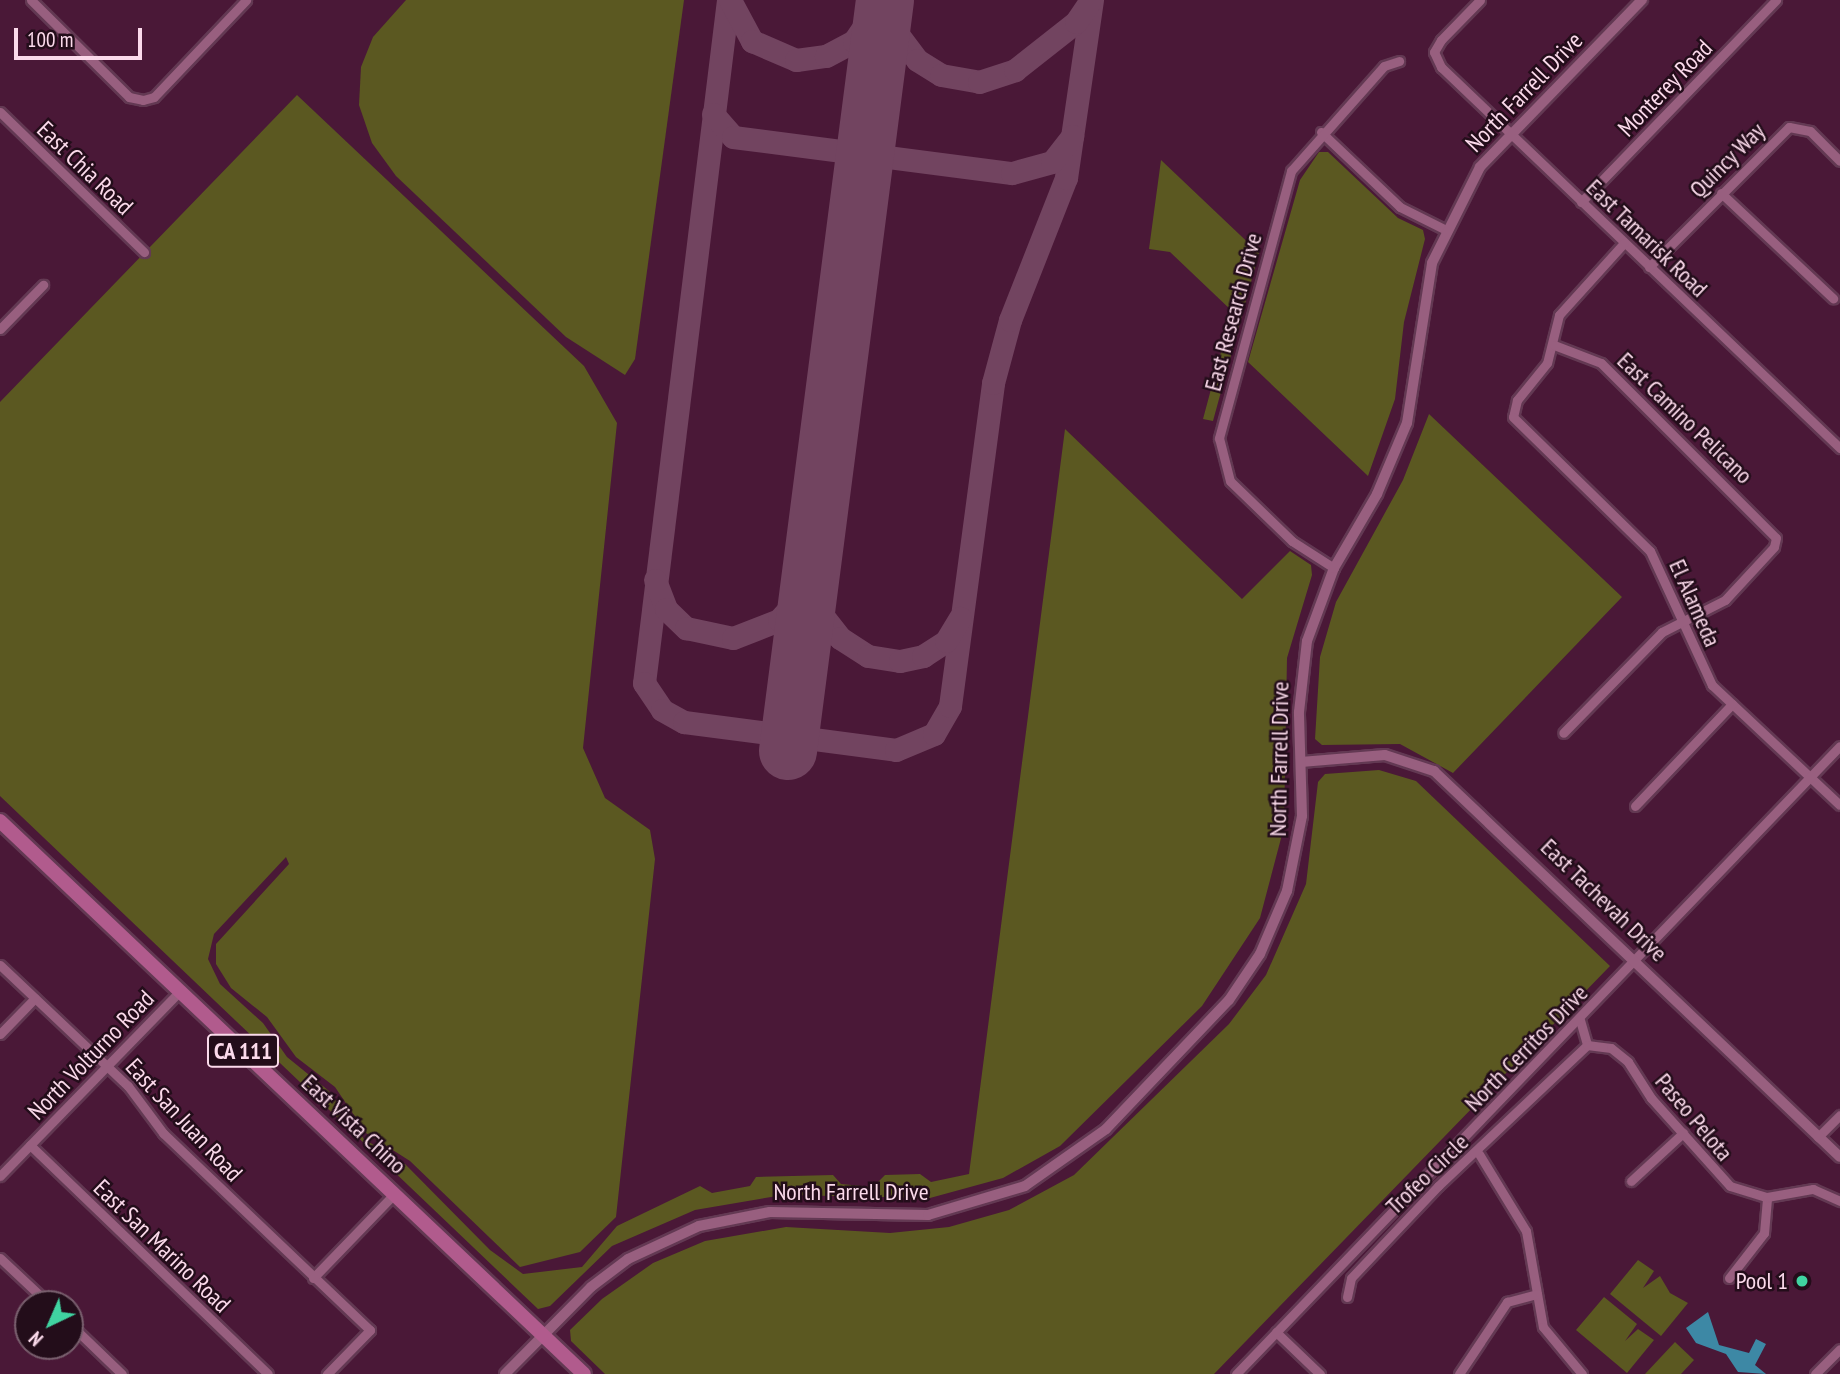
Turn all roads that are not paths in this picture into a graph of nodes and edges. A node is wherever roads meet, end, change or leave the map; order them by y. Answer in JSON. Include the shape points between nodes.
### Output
{"nodes":[{"id":1,"x":31,"y":0,"type":"edge"},
{"id":2,"x":246,"y":0,"type":"edge"},
{"id":3,"x":1480,"y":0,"type":"edge"},
{"id":4,"x":1642,"y":0,"type":"edge"},
{"id":5,"x":1776,"y":0,"type":"edge"},
{"id":6,"x":1399,"y":61,"type":"dead end"},
{"id":7,"x":0,"y":112,"type":"edge"},
{"id":8,"x":1321,"y":132,"type":"junction"},
{"id":9,"x":1511,"y":134,"type":"junction"},
{"id":10,"x":1840,"y":161,"type":"edge"},
{"id":11,"x":1721,"y":192,"type":"junction"},
{"id":12,"x":1581,"y":202,"type":"junction"},
{"id":13,"x":1446,"y":230,"type":"junction"},
{"id":14,"x":1624,"y":243,"type":"junction"},
{"id":15,"x":144,"y":252,"type":"dead end"},
{"id":16,"x":1649,"y":267,"type":"junction"},
{"id":17,"x":43,"y":285,"type":"dead end"},
{"id":18,"x":1833,"y":298,"type":"dead end"},
{"id":19,"x":0,"y":330,"type":"edge"},
{"id":20,"x":1554,"y":345,"type":"junction"},
{"id":21,"x":1840,"y":448,"type":"edge"},
{"id":22,"x":1334,"y":568,"type":"junction"},
{"id":23,"x":1684,"y":621,"type":"junction"},
{"id":24,"x":1732,"y":704,"type":"junction"},
{"id":25,"x":1563,"y":733,"type":"dead end"},
{"id":26,"x":1840,"y":746,"type":"edge"},
{"id":27,"x":1301,"y":762,"type":"junction"},
{"id":28,"x":1810,"y":776,"type":"junction"},
{"id":29,"x":1840,"y":805,"type":"edge"},
{"id":30,"x":1635,"y":806,"type":"dead end"},
{"id":31,"x":0,"y":821,"type":"edge"},
{"id":32,"x":1635,"y":959,"type":"junction"},
{"id":33,"x":0,"y":965,"type":"edge"},
{"id":34,"x":180,"y":991,"type":"junction"},
{"id":35,"x":35,"y":998,"type":"junction"},
{"id":36,"x":1580,"y":1020,"type":"junction"},
{"id":37,"x":0,"y":1034,"type":"edge"},
{"id":38,"x":1587,"y":1045,"type":"junction"},
{"id":39,"x":107,"y":1066,"type":"junction"},
{"id":40,"x":1840,"y":1115,"type":"edge"},
{"id":41,"x":1683,"y":1133,"type":"junction"},
{"id":42,"x":1818,"y":1137,"type":"junction"},
{"id":43,"x":30,"y":1145,"type":"junction"},
{"id":44,"x":1479,"y":1154,"type":"junction"},
{"id":45,"x":1840,"y":1157,"type":"edge"},
{"id":46,"x":0,"y":1176,"type":"edge"},
{"id":47,"x":1631,"y":1181,"type":"dead end"},
{"id":48,"x":394,"y":1194,"type":"junction"},
{"id":49,"x":1767,"y":1197,"type":"junction"},
{"id":50,"x":1840,"y":1202,"type":"edge"},
{"id":51,"x":0,"y":1258,"type":"edge"},
{"id":52,"x":313,"y":1278,"type":"junction"},
{"id":53,"x":1728,"y":1278,"type":"dead end"},
{"id":54,"x":34,"y":1290,"type":"edge"},
{"id":55,"x":1537,"y":1294,"type":"junction"},
{"id":56,"x":1347,"y":1297,"type":"dead end"},
{"id":57,"x":1276,"y":1332,"type":"junction"},
{"id":58,"x":544,"y":1334,"type":"junction"},
{"id":59,"x":84,"y":1337,"type":"edge"},
{"id":60,"x":1840,"y":1349,"type":"edge"},
{"id":61,"x":122,"y":1374,"type":"edge"},
{"id":62,"x":268,"y":1374,"type":"edge"},
{"id":63,"x":327,"y":1374,"type":"edge"},
{"id":64,"x":505,"y":1374,"type":"edge"},
{"id":65,"x":584,"y":1374,"type":"edge"},
{"id":66,"x":1236,"y":1374,"type":"edge"},
{"id":67,"x":1320,"y":1374,"type":"edge"},
{"id":68,"x":1459,"y":1374,"type":"edge"},
{"id":69,"x":1582,"y":1374,"type":"edge"},
{"id":70,"x":1815,"y":1374,"type":"edge"}],
"edges":[{"from":1,"to":2,"type":"street","via":[[129,97],[143,100],[154,97]]},
{"from":3,"to":9,"type":"street","name":"East Tamarisk Road","via":[[1434,52],[1441,67]]},
{"from":4,"to":9,"type":"street","name":"North Farrell Drive"},
{"from":5,"to":12,"type":"street","name":"Monterey Road"},
{"from":6,"to":8,"type":"street","name":"East Research Drive","via":[[1384,66]]},
{"from":7,"to":15,"type":"street","name":"East Chia Road"},
{"from":8,"to":13,"type":"street","via":[[1400,207]]},
{"from":8,"to":22,"type":"street","name":"East Research Drive","via":[[1292,171],[1218,453],[1231,482],[1292,541]]},
{"from":9,"to":12,"type":"street","name":"East Tamarisk Road"},
{"from":9,"to":13,"type":"street","name":"North Farrell Drive","via":[[1480,167]]},
{"from":10,"to":11,"type":"street","name":"Quincy Way","via":[[1810,131],[1789,127]]},
{"from":11,"to":16,"type":"street","name":"Quincy Way"},
{"from":11,"to":18,"type":"street"},
{"from":12,"to":14,"type":"street","name":"East Tamarisk Road"},
{"from":13,"to":22,"type":"street","name":"North Farrell Drive","via":[[1428,282],[1407,423],[1377,494]]},
{"from":14,"to":16,"type":"street","name":"East Tamarisk Road"},
{"from":14,"to":20,"type":"street","via":[[1559,315]]},
{"from":16,"to":21,"type":"street","name":"East Tamarisk Road"},
{"from":17,"to":19,"type":"street"},
{"from":20,"to":23,"type":"street","name":"El Alameda","via":[[1513,417],[1650,551]]},
{"from":20,"to":23,"type":"street","name":"East Camino Pelicano","via":[[1601,363],[1776,538],[1774,547],[1725,600]]},
{"from":22,"to":27,"type":"street","name":"North Farrell Drive","via":[[1304,659]]},
{"from":23,"to":24,"type":"street","name":"El Alameda","via":[[1706,676]]},
{"from":23,"to":25,"type":"street","via":[[1662,632]]},
{"from":24,"to":28,"type":"street","name":"El Alameda"},
{"from":24,"to":30,"type":"street"},
{"from":26,"to":28,"type":"street","name":"North Cerritos Drive"},
{"from":27,"to":32,"type":"street","name":"East Tachevah Drive","via":[[1385,755],[1434,771]]},
{"from":27,"to":58,"type":"street","name":"North Farrell Drive","via":[[1297,855],[1260,954],[1213,1018],[1075,1155],[1007,1194],[940,1213],[885,1218],[770,1212],[699,1226],[628,1259]]},
{"from":28,"to":29,"type":"street","name":"El Alameda"},
{"from":28,"to":32,"type":"street","name":"North Cerritos Drive"},
{"from":31,"to":34,"type":"main road","name":"East Vista Chino","number":"CA 111"},
{"from":32,"to":36,"type":"street","name":"North Cerritos Drive"},
{"from":32,"to":42,"type":"street","name":"East Tachevah Drive"},
{"from":33,"to":35,"type":"street","name":"East San Juan Road"},
{"from":34,"to":39,"type":"street","name":"North Volturno Road"},
{"from":34,"to":48,"type":"main road","name":"East Vista Chino","number":"CA 111"},
{"from":35,"to":37,"type":"street"},
{"from":35,"to":39,"type":"street","name":"East San Juan Road"},
{"from":36,"to":38,"type":"street"},
{"from":36,"to":57,"type":"street","name":"North Cerritos Drive"},
{"from":38,"to":41,"type":"street","name":"Paseo Pelota","via":[[1611,1048]]},
{"from":38,"to":44,"type":"street","name":"Trofeo Circle","via":[[1548,1076]]},
{"from":39,"to":43,"type":"street","name":"North Volturno Road"},
{"from":39,"to":52,"type":"street","name":"East San Juan Road","via":[[163,1133]]},
{"from":40,"to":42,"type":"street"},
{"from":41,"to":47,"type":"street"},
{"from":41,"to":49,"type":"street","name":"Paseo Pelota","via":[[1725,1182]]},
{"from":42,"to":45,"type":"street","name":"East Tachevah Drive"},
{"from":43,"to":46,"type":"street","name":"North Volturno Road"},
{"from":43,"to":62,"type":"street","name":"East San Marino Road"},
{"from":44,"to":55,"type":"street","via":[[1526,1231]]},
{"from":44,"to":56,"type":"street","name":"Trofeo Circle","via":[[1438,1186],[1351,1278]]},
{"from":48,"to":52,"type":"street"},
{"from":48,"to":58,"type":"main road","name":"East Vista Chino","number":"CA 111"},
{"from":49,"to":50,"type":"street","name":"Paseo Pelota","via":[[1813,1189]]},
{"from":49,"to":53,"type":"street","via":[[1764,1233]]},
{"from":51,"to":54,"type":"street"},
{"from":52,"to":63,"type":"street","name":"East San Juan Road","via":[[370,1330]]},
{"from":55,"to":68,"type":"street","via":[[1507,1302]]},
{"from":55,"to":69,"type":"street","via":[[1543,1327]]},
{"from":57,"to":66,"type":"street","name":"North Cerritos Drive"},
{"from":57,"to":67,"type":"street"},
{"from":58,"to":64,"type":"street","name":"North Farrell Drive"},
{"from":58,"to":65,"type":"main road","name":"East Vista Chino","number":"CA 111"},
{"from":59,"to":61,"type":"street"},
{"from":60,"to":70,"type":"street"}]}
